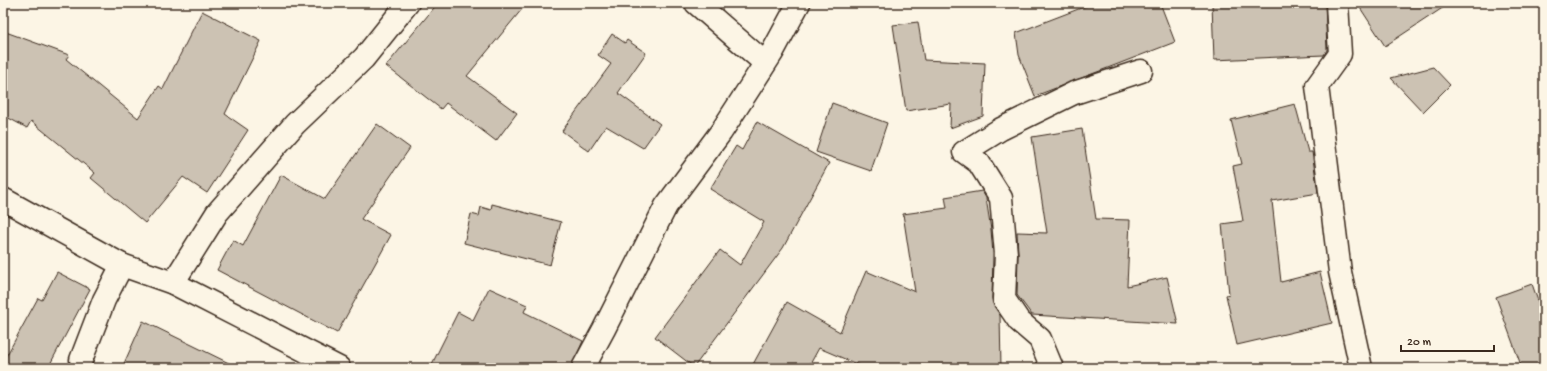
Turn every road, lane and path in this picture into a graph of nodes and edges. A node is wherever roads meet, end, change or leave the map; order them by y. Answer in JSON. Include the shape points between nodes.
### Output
{"nodes":[{"id":1,"x":408,"y":3,"type":"edge"},
{"id":2,"x":696,"y":3,"type":"edge"},
{"id":3,"x":799,"y":3,"type":"edge"},
{"id":4,"x":1337,"y":3,"type":"edge"},
{"id":5,"x":765,"y":63,"type":"junction"},
{"id":6,"x":1141,"y":71,"type":"dead end"},
{"id":7,"x":3,"y":204,"type":"edge"},
{"id":8,"x":122,"y":265,"type":"junction"},
{"id":9,"x":173,"y":283,"type":"junction"},
{"id":10,"x":81,"y":360,"type":"dead end"},
{"id":11,"x":339,"y":368,"type":"edge"},
{"id":12,"x":583,"y":368,"type":"edge"},
{"id":13,"x":1052,"y":368,"type":"edge"},
{"id":14,"x":1361,"y":368,"type":"edge"}],
"edges":[{"from":1,"to":9,"type":"street","via":[[364,58],[295,124],[217,213]]},
{"from":2,"to":5,"type":"street"},
{"from":3,"to":5,"type":"street"},
{"from":4,"to":14,"type":"street","via":[[1340,54],[1317,86],[1340,272]]},
{"from":5,"to":12,"type":"street","via":[[721,132],[666,206]]},
{"from":6,"to":13,"type":"street","via":[[1074,93],[1001,129],[964,152],[979,163],[1001,198],[1006,254],[1004,299],[1019,321],[1040,339]]},
{"from":7,"to":8,"type":"street"},
{"from":8,"to":9,"type":"street"},
{"from":8,"to":10,"type":"street","via":[[104,300]]},
{"from":9,"to":11,"type":"street"}]}
